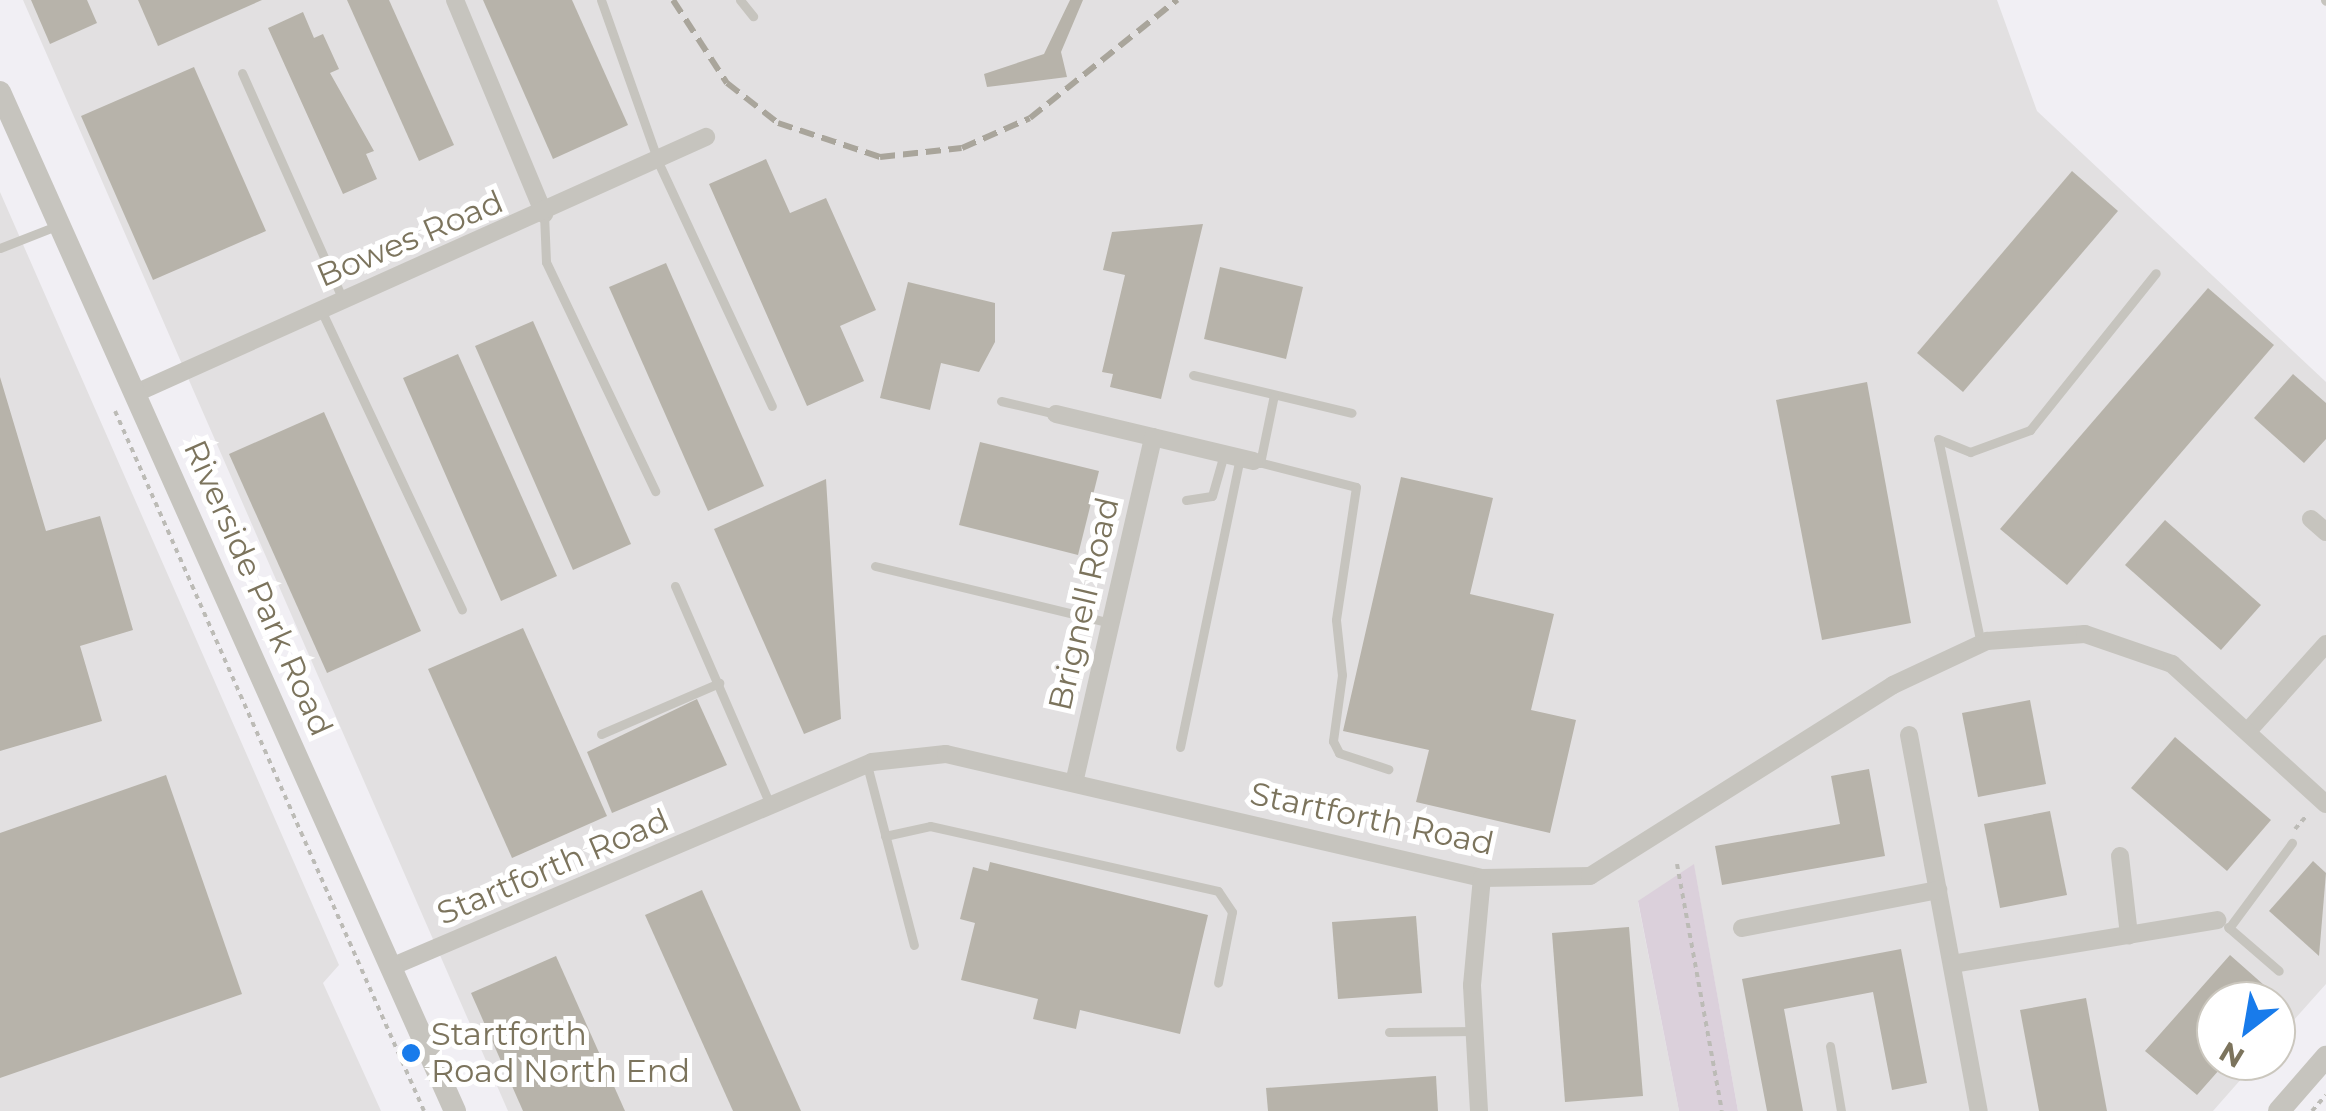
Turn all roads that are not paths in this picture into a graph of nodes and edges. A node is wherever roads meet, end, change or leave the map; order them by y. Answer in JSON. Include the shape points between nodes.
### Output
{"nodes":[{"id":1,"x":455,"y":0,"type":"edge"},
{"id":2,"x":601,"y":0,"type":"edge"},
{"id":3,"x":740,"y":0,"type":"edge"},
{"id":4,"x":753,"y":16,"type":"dead end"},
{"id":5,"x":242,"y":74,"type":"dead end"},
{"id":6,"x":0,"y":92,"type":"edge"},
{"id":7,"x":706,"y":138,"type":"dead end"},
{"id":8,"x":659,"y":164,"type":"junction"},
{"id":9,"x":544,"y":214,"type":"junction"},
{"id":10,"x":56,"y":226,"type":"junction"},
{"id":11,"x":0,"y":248,"type":"edge"},
{"id":12,"x":2156,"y":273,"type":"dead end"},
{"id":13,"x":343,"y":300,"type":"junction"},
{"id":14,"x":321,"y":310,"type":"junction"},
{"id":15,"x":1194,"y":376,"type":"dead end"},
{"id":16,"x":136,"y":393,"type":"junction"},
{"id":17,"x":1274,"y":395,"type":"junction"},
{"id":18,"x":1001,"y":401,"type":"dead end"},
{"id":19,"x":772,"y":406,"type":"dead end"},
{"id":20,"x":1352,"y":413,"type":"dead end"},
{"id":21,"x":1056,"y":414,"type":"joint"},
{"id":22,"x":1154,"y":437,"type":"junction"},
{"id":23,"x":1244,"y":459,"type":"junction"},
{"id":24,"x":655,"y":490,"type":"dead end"},
{"id":25,"x":1186,"y":500,"type":"dead end"},
{"id":26,"x":2311,"y":519,"type":"dead end"},
{"id":27,"x":2326,"y":532,"type":"edge"},
{"id":28,"x":875,"y":566,"type":"dead end"},
{"id":29,"x":675,"y":586,"type":"dead end"},
{"id":30,"x":462,"y":610,"type":"dead end"},
{"id":31,"x":1110,"y":623,"type":"junction"},
{"id":32,"x":1981,"y":644,"type":"junction"},
{"id":33,"x":2326,"y":644,"type":"edge"},
{"id":34,"x":719,"y":683,"type":"junction"},
{"id":35,"x":2248,"y":732,"type":"junction"},
{"id":36,"x":601,"y":734,"type":"dead end"},
{"id":37,"x":1909,"y":735,"type":"dead end"},
{"id":38,"x":1180,"y":747,"type":"dead end"},
{"id":39,"x":866,"y":765,"type":"junction"},
{"id":40,"x":1388,"y":769,"type":"dead end"},
{"id":41,"x":1074,"y":783,"type":"junction"},
{"id":42,"x":2323,"y":801,"type":"edge"},
{"id":43,"x":771,"y":808,"type":"junction"},
{"id":44,"x":885,"y":836,"type":"junction"},
{"id":45,"x":2292,"y":843,"type":"road end"},
{"id":46,"x":2120,"y":856,"type":"dead end"},
{"id":47,"x":1482,"y":878,"type":"junction"},
{"id":48,"x":1938,"y":890,"type":"junction"},
{"id":49,"x":2223,"y":924,"type":"junction"},
{"id":50,"x":1742,"y":928,"type":"dead end"},
{"id":51,"x":2129,"y":935,"type":"junction"},
{"id":52,"x":914,"y":945,"type":"dead end"},
{"id":53,"x":1952,"y":964,"type":"junction"},
{"id":54,"x":392,"y":968,"type":"junction"},
{"id":55,"x":2279,"y":971,"type":"dead end"},
{"id":56,"x":1218,"y":983,"type":"dead end"},
{"id":57,"x":1474,"y":1031,"type":"junction"},
{"id":58,"x":1389,"y":1032,"type":"dead end"},
{"id":59,"x":1830,"y":1046,"type":"dead end"},
{"id":60,"x":2326,"y":1058,"type":"edge"},
{"id":61,"x":456,"y":1111,"type":"edge"},
{"id":62,"x":1479,"y":1111,"type":"edge"},
{"id":63,"x":1841,"y":1111,"type":"edge"},
{"id":64,"x":1979,"y":1111,"type":"edge"},
{"id":65,"x":2280,"y":1111,"type":"edge"}],
"edges":[{"from":1,"to":9,"type":"street"},
{"from":2,"to":8,"type":"lane"},
{"from":3,"to":4,"type":"lane"},
{"from":5,"to":13,"type":"lane"},
{"from":6,"to":10,"type":"street","name":"Riverside Park Road"},
{"from":7,"to":8,"type":"street","name":"Bowes Road"},
{"from":8,"to":9,"type":"street","name":"Bowes Road"},
{"from":8,"to":19,"type":"lane"},
{"from":9,"to":13,"type":"street","name":"Bowes Road"},
{"from":9,"to":24,"type":"lane","via":[[546,262]]},
{"from":10,"to":11,"type":"lane"},
{"from":10,"to":16,"type":"street","name":"Riverside Park Road"},
{"from":12,"to":32,"type":"lane","via":[[2030,430],[1970,452],[1938,440]]},
{"from":13,"to":14,"type":"street","name":"Bowes Road"},
{"from":14,"to":16,"type":"street","name":"Bowes Road"},
{"from":14,"to":30,"type":"lane"},
{"from":15,"to":17,"type":"lane"},
{"from":16,"to":54,"type":"street","name":"Riverside Park Road"},
{"from":17,"to":20,"type":"lane"},
{"from":17,"to":23,"type":"lane"},
{"from":18,"to":21,"type":"lane"},
{"from":21,"to":22,"type":"street"},
{"from":22,"to":23,"type":"street"},
{"from":22,"to":31,"type":"street","name":"Brignell Road"},
{"from":23,"to":25,"type":"lane","via":[[1212,496]]},
{"from":23,"to":38,"type":"lane"},
{"from":23,"to":40,"type":"lane","via":[[1356,487],[1336,620],[1342,674],[1333,741],[1339,753]]},
{"from":26,"to":27,"type":"street"},
{"from":28,"to":31,"type":"lane"},
{"from":29,"to":34,"type":"lane"},
{"from":31,"to":41,"type":"street","name":"Brignell Road"},
{"from":32,"to":35,"type":"street","name":"Startforth Road","via":[[2085,634],[2172,664]]},
{"from":32,"to":47,"type":"street","name":"Startforth Road","via":[[1893,684],[1590,876]]},
{"from":33,"to":35,"type":"street"},
{"from":34,"to":36,"type":"lane"},
{"from":34,"to":43,"type":"lane"},
{"from":35,"to":42,"type":"street","name":"Startforth Road"},
{"from":37,"to":48,"type":"street"},
{"from":39,"to":41,"type":"street","name":"Startforth Road","via":[[946,754]]},
{"from":39,"to":43,"type":"street","name":"Startforth Road"},
{"from":39,"to":44,"type":"lane"},
{"from":41,"to":47,"type":"street","name":"Startforth Road"},
{"from":43,"to":54,"type":"street","name":"Startforth Road"},
{"from":44,"to":52,"type":"lane"},
{"from":44,"to":56,"type":"lane","via":[[930,826],[1218,891],[1232,912]]},
{"from":45,"to":49,"type":"lane"},
{"from":46,"to":51,"type":"street"},
{"from":47,"to":57,"type":"street"},
{"from":48,"to":50,"type":"street"},
{"from":48,"to":53,"type":"street"},
{"from":49,"to":51,"type":"street"},
{"from":49,"to":55,"type":"lane"},
{"from":51,"to":53,"type":"street"},
{"from":53,"to":64,"type":"street"},
{"from":54,"to":61,"type":"street","name":"Riverside Park Road"},
{"from":57,"to":58,"type":"lane"},
{"from":57,"to":62,"type":"street"},
{"from":59,"to":63,"type":"lane"},
{"from":60,"to":65,"type":"street"}]}
